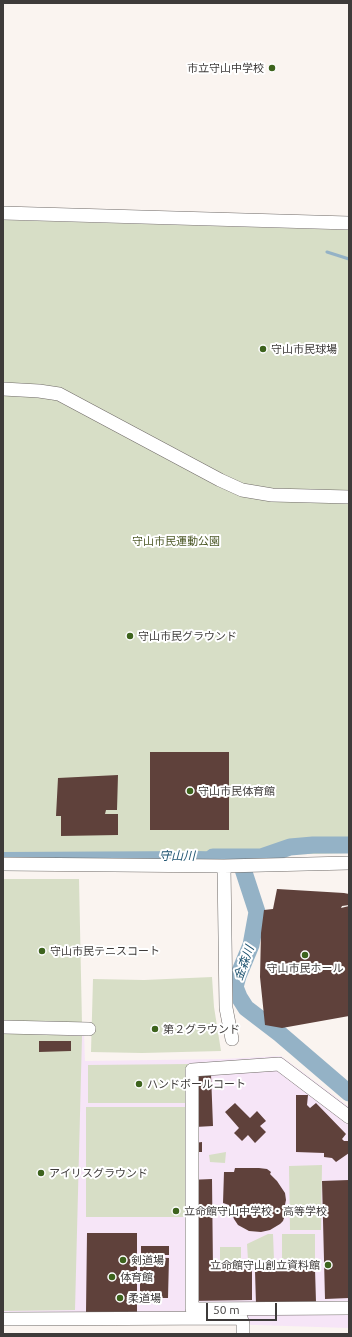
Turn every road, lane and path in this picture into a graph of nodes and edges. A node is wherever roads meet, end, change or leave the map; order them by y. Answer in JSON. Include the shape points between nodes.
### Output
{"nodes":[{"id":1,"x":3,"y":213,"type":"edge"},
{"id":2,"x":349,"y":223,"type":"edge"},
{"id":3,"x":3,"y":390,"type":"edge"},
{"id":4,"x":349,"y":497,"type":"edge"},
{"id":5,"x":349,"y":863,"type":"edge"},
{"id":6,"x":3,"y":864,"type":"edge"},
{"id":7,"x":228,"y":866,"type":"junction"},
{"id":8,"x":3,"y":1027,"type":"edge"},
{"id":9,"x":89,"y":1029,"type":"dead end"},
{"id":10,"x":232,"y":1039,"type":"dead end"},
{"id":11,"x":349,"y":1117,"type":"edge"},
{"id":12,"x":349,"y":1308,"type":"edge"},
{"id":13,"x":3,"y":1319,"type":"edge"},
{"id":14,"x":243,"y":1334,"type":"edge"}],
"edges":[{"from":1,"to":2,"type":"street"},
{"from":3,"to":4,"type":"street","via":[[39,390],[59,394],[242,490],[272,495]]},
{"from":5,"to":7,"type":"street"},
{"from":6,"to":7,"type":"street"},
{"from":7,"to":10,"type":"street","via":[[226,1008]]},
{"from":8,"to":9,"type":"street"},
{"from":11,"to":12,"type":"street","via":[[279,1064],[192,1070],[192,1309]]},
{"from":13,"to":14,"type":"street","via":[[241,1318]]}]}
